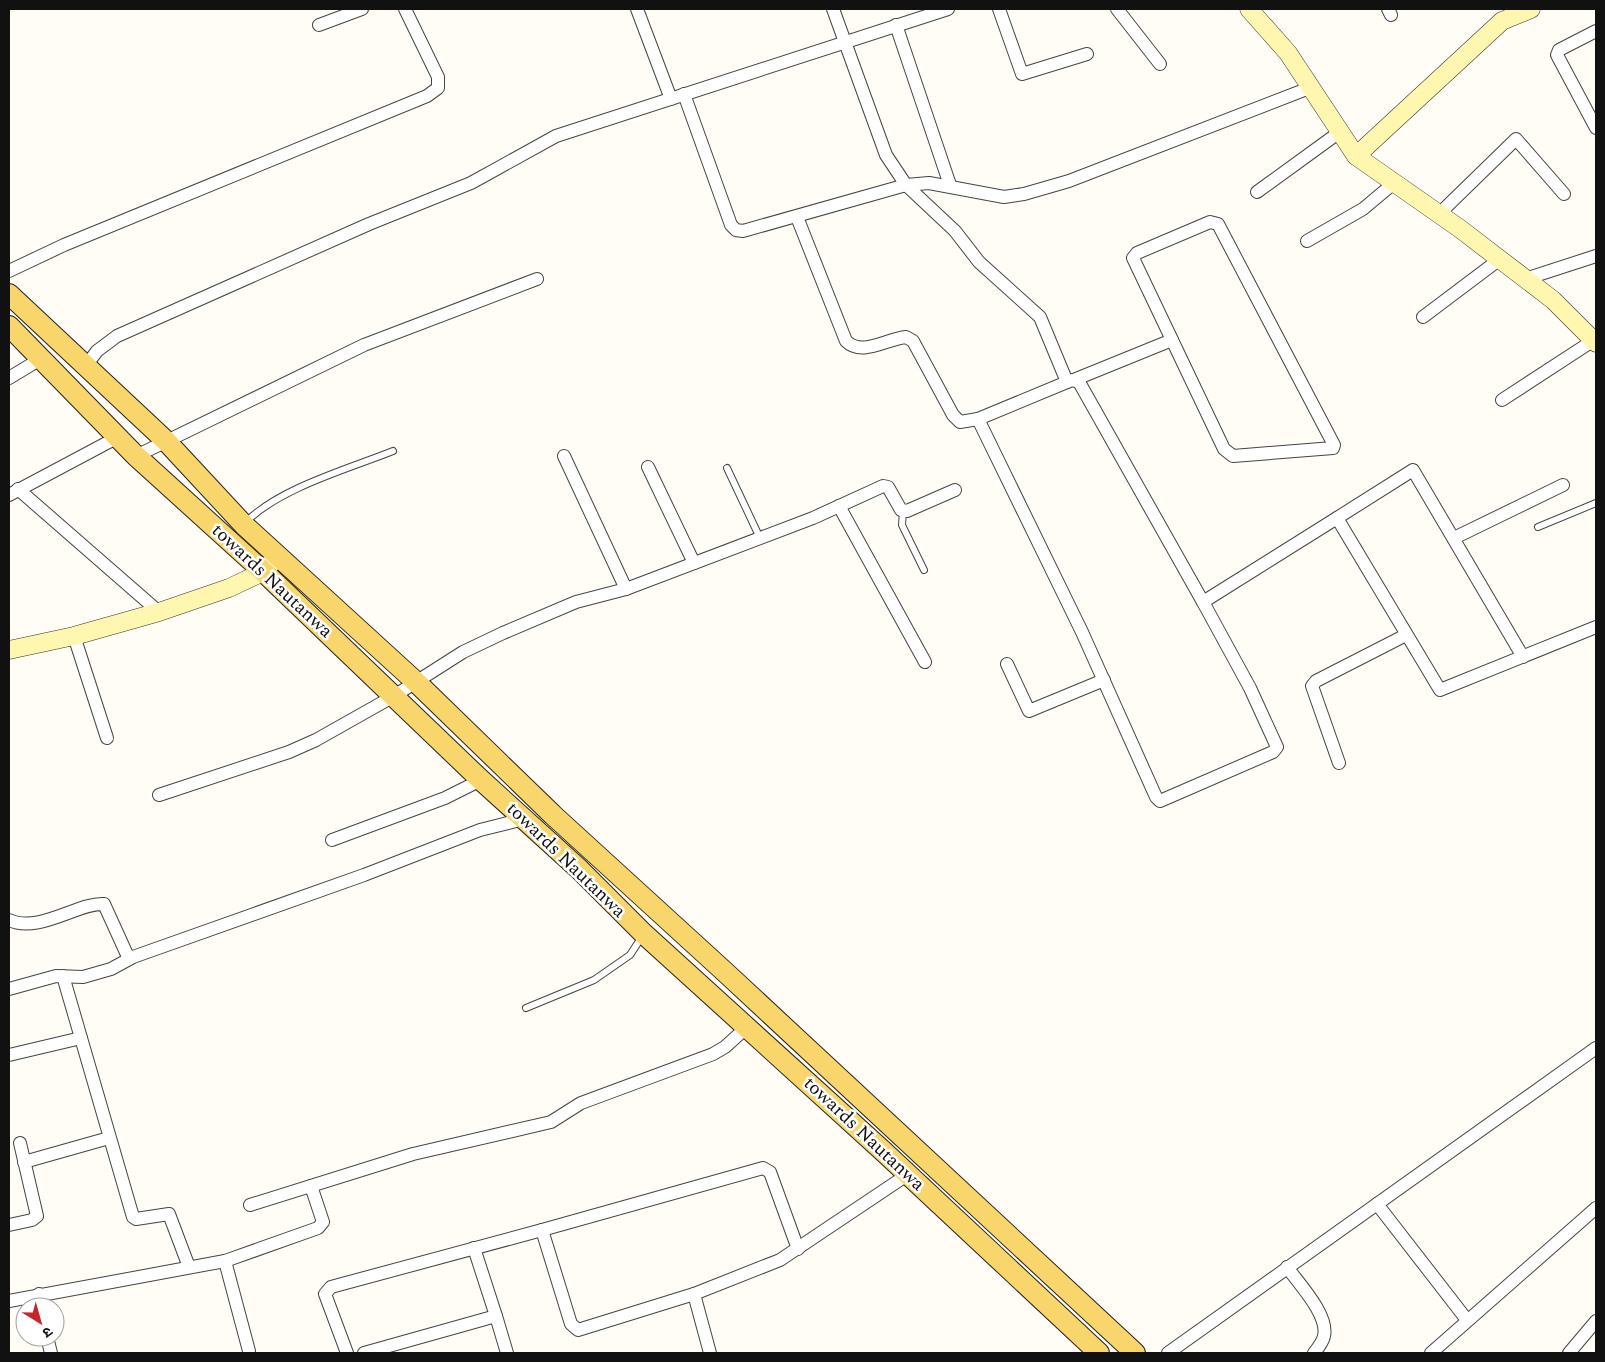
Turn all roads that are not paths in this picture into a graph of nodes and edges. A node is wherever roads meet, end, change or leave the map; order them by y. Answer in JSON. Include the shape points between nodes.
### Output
{"nodes":[{"id":1,"x":362,"y":9,"type":"edge"},
{"id":2,"x":405,"y":9,"type":"edge"},
{"id":3,"x":637,"y":9,"type":"edge"},
{"id":4,"x":834,"y":9,"type":"edge"},
{"id":5,"x":948,"y":9,"type":"edge"},
{"id":6,"x":999,"y":9,"type":"edge"},
{"id":7,"x":1117,"y":9,"type":"edge"},
{"id":8,"x":1531,"y":9,"type":"edge"},
{"id":9,"x":1256,"y":11,"type":"edge"},
{"id":10,"x":320,"y":25,"type":"dead end"},
{"id":11,"x":896,"y":25,"type":"junction"},
{"id":12,"x":1596,"y":31,"type":"edge"},
{"id":13,"x":844,"y":42,"type":"junction"},
{"id":14,"x":1087,"y":54,"type":"dead end"},
{"id":15,"x":1160,"y":64,"type":"dead end"},
{"id":16,"x":1312,"y":87,"type":"junction"},
{"id":17,"x":684,"y":94,"type":"junction"},
{"id":18,"x":671,"y":99,"type":"junction"},
{"id":19,"x":1596,"y":128,"type":"edge"},
{"id":20,"x":1341,"y":130,"type":"junction"},
{"id":21,"x":1356,"y":156,"type":"junction"},
{"id":22,"x":1394,"y":184,"type":"junction"},
{"id":23,"x":906,"y":185,"type":"junction"},
{"id":24,"x":950,"y":185,"type":"junction"},
{"id":25,"x":1257,"y":192,"type":"dead end"},
{"id":26,"x":1564,"y":194,"type":"dead end"},
{"id":27,"x":1439,"y":214,"type":"junction"},
{"id":28,"x":797,"y":217,"type":"junction"},
{"id":29,"x":1307,"y":241,"type":"dead end"},
{"id":30,"x":1596,"y":256,"type":"edge"},
{"id":31,"x":1500,"y":259,"type":"junction"},
{"id":32,"x":9,"y":271,"type":"edge"},
{"id":33,"x":1525,"y":278,"type":"junction"},
{"id":34,"x":537,"y":279,"type":"dead end"},
{"id":35,"x":9,"y":294,"type":"edge"},
{"id":36,"x":1423,"y":317,"type":"dead end"},
{"id":37,"x":9,"y":326,"type":"edge"},
{"id":38,"x":1172,"y":340,"type":"junction"},
{"id":39,"x":1595,"y":342,"type":"edge"},
{"id":40,"x":42,"y":358,"type":"junction"},
{"id":41,"x":85,"y":366,"type":"junction"},
{"id":42,"x":9,"y":378,"type":"edge"},
{"id":43,"x":1072,"y":381,"type":"junction"},
{"id":44,"x":1502,"y":400,"type":"dead end"},
{"id":45,"x":978,"y":419,"type":"junction"},
{"id":46,"x":118,"y":437,"type":"junction"},
{"id":47,"x":166,"y":441,"type":"junction"},
{"id":48,"x":393,"y":451,"type":"dead end"},
{"id":49,"x":136,"y":456,"type":"junction"},
{"id":50,"x":564,"y":456,"type":"dead end"},
{"id":51,"x":648,"y":467,"type":"dead end"},
{"id":52,"x":727,"y":468,"type":"dead end"},
{"id":53,"x":1562,"y":484,"type":"dead end"},
{"id":54,"x":955,"y":490,"type":"dead end"},
{"id":55,"x":14,"y":492,"type":"edge"},
{"id":56,"x":1596,"y":503,"type":"edge"},
{"id":57,"x":839,"y":506,"type":"junction"},
{"id":58,"x":903,"y":511,"type":"junction"},
{"id":59,"x":1337,"y":518,"type":"junction"},
{"id":60,"x":1538,"y":527,"type":"dead end"},
{"id":61,"x":237,"y":533,"type":"junction"},
{"id":62,"x":760,"y":538,"type":"junction"},
{"id":63,"x":1454,"y":538,"type":"junction"},
{"id":64,"x":278,"y":556,"type":"junction"},
{"id":65,"x":694,"y":563,"type":"junction"},
{"id":66,"x":924,"y":570,"type":"dead end"},
{"id":67,"x":263,"y":572,"type":"junction"},
{"id":68,"x":626,"y":589,"type":"junction"},
{"id":69,"x":1203,"y":602,"type":"junction"},
{"id":70,"x":159,"y":612,"type":"junction"},
{"id":71,"x":1596,"y":627,"type":"edge"},
{"id":72,"x":1406,"y":635,"type":"junction"},
{"id":73,"x":74,"y":636,"type":"junction"},
{"id":74,"x":9,"y":650,"type":"edge"},
{"id":75,"x":1522,"y":657,"type":"junction"},
{"id":76,"x":926,"y":662,"type":"dead end"},
{"id":77,"x":1007,"y":664,"type":"dead end"},
{"id":78,"x":1104,"y":680,"type":"junction"},
{"id":79,"x":416,"y":682,"type":"junction"},
{"id":80,"x":394,"y":696,"type":"junction"},
{"id":81,"x":107,"y":738,"type":"dead end"},
{"id":82,"x":1339,"y":763,"type":"dead end"},
{"id":83,"x":481,"y":780,"type":"junction"},
{"id":84,"x":159,"y":795,"type":"dead end"},
{"id":85,"x":524,"y":819,"type":"junction"},
{"id":86,"x":332,"y":840,"type":"dead end"},
{"id":87,"x":9,"y":920,"type":"edge"},
{"id":88,"x":644,"y":934,"type":"junction"},
{"id":89,"x":130,"y":959,"type":"junction"},
{"id":90,"x":63,"y":976,"type":"junction"},
{"id":91,"x":9,"y":989,"type":"edge"},
{"id":92,"x":526,"y":1008,"type":"dead end"},
{"id":93,"x":748,"y":1027,"type":"junction"},
{"id":94,"x":81,"y":1038,"type":"junction"},
{"id":95,"x":1596,"y":1048,"type":"edge"},
{"id":96,"x":9,"y":1055,"type":"edge"},
{"id":97,"x":109,"y":1138,"type":"junction"},
{"id":98,"x":20,"y":1143,"type":"dead end"},
{"id":99,"x":24,"y":1162,"type":"junction"},
{"id":100,"x":907,"y":1174,"type":"junction"},
{"id":101,"x":311,"y":1186,"type":"junction"},
{"id":102,"x":1377,"y":1204,"type":"junction"},
{"id":103,"x":250,"y":1206,"type":"dead end"},
{"id":104,"x":1596,"y":1208,"type":"edge"},
{"id":105,"x":9,"y":1225,"type":"edge"},
{"id":106,"x":542,"y":1230,"type":"junction"},
{"id":107,"x":474,"y":1248,"type":"junction"},
{"id":108,"x":798,"y":1249,"type":"junction"},
{"id":109,"x":225,"y":1261,"type":"junction"},
{"id":110,"x":189,"y":1267,"type":"junction"},
{"id":111,"x":1287,"y":1268,"type":"junction"},
{"id":112,"x":39,"y":1294,"type":"junction"},
{"id":113,"x":694,"y":1294,"type":"junction"},
{"id":114,"x":39,"y":1297,"type":"edge"},
{"id":115,"x":9,"y":1301,"type":"edge"},
{"id":116,"x":496,"y":1316,"type":"junction"},
{"id":117,"x":1467,"y":1320,"type":"junction"},
{"id":118,"x":1596,"y":1321,"type":"edge"},
{"id":119,"x":249,"y":1351,"type":"dead end"},
{"id":120,"x":347,"y":1353,"type":"edge"},
{"id":121,"x":364,"y":1353,"type":"edge"},
{"id":122,"x":507,"y":1353,"type":"edge"},
{"id":123,"x":710,"y":1353,"type":"edge"},
{"id":124,"x":1099,"y":1353,"type":"edge"},
{"id":125,"x":1135,"y":1353,"type":"edge"},
{"id":126,"x":1168,"y":1353,"type":"edge"},
{"id":127,"x":1314,"y":1353,"type":"edge"},
{"id":128,"x":1431,"y":1353,"type":"edge"},
{"id":129,"x":1569,"y":1353,"type":"edge"}],
"edges":[{"from":1,"to":10,"type":"street"},
{"from":2,"to":32,"type":"street","via":[[438,77],[438,88],[427,96],[64,245]]},
{"from":3,"to":18,"type":"street"},
{"from":4,"to":13,"type":"street"},
{"from":5,"to":11,"type":"street"},
{"from":6,"to":14,"type":"street","via":[[1022,74]]},
{"from":7,"to":15,"type":"street"},
{"from":8,"to":21,"type":"street","via":[[1502,21]]},
{"from":9,"to":16,"type":"street"},
{"from":11,"to":13,"type":"street"},
{"from":11,"to":24,"type":"street"},
{"from":12,"to":19,"type":"street","via":[[1559,50],[1556,55]]},
{"from":13,"to":17,"type":"street"},
{"from":13,"to":23,"type":"street","via":[[886,155]]},
{"from":16,"to":20,"type":"street"},
{"from":16,"to":24,"type":"street","via":[[1048,188],[1004,197]]},
{"from":17,"to":18,"type":"street"},
{"from":17,"to":28,"type":"street","via":[[731,225],[743,231]]},
{"from":18,"to":41,"type":"street","via":[[556,136],[471,183],[369,224],[117,336],[96,351]]},
{"from":20,"to":21,"type":"street"},
{"from":20,"to":25,"type":"street"},
{"from":21,"to":22,"type":"street"},
{"from":22,"to":27,"type":"street"},
{"from":22,"to":29,"type":"street","via":[[1363,210]]},
{"from":23,"to":24,"type":"street"},
{"from":23,"to":28,"type":"street"},
{"from":23,"to":43,"type":"street","via":[[955,231],[979,262],[1040,317]]},
{"from":26,"to":27,"type":"street","via":[[1516,139]]},
{"from":27,"to":31,"type":"street"},
{"from":28,"to":45,"type":"street","via":[[846,341],[852,347],[862,349],[906,336],[912,341],[953,415],[960,422]]},
{"from":30,"to":33,"type":"street"},
{"from":31,"to":33,"type":"street"},
{"from":31,"to":36,"type":"street"},
{"from":33,"to":39,"type":"street","via":[[1553,300]]},
{"from":34,"to":47,"type":"street","via":[[364,345]]},
{"from":35,"to":41,"type":"main road"},
{"from":37,"to":40,"type":"main road","name":"towards Nautanwa"},
{"from":38,"to":38,"type":"street","via":[[1228,453],[1234,456],[1334,447],[1216,222],[1134,255]]},
{"from":38,"to":43,"type":"street"},
{"from":39,"to":44,"type":"street"},
{"from":40,"to":42,"type":"street"},
{"from":40,"to":46,"type":"main road","name":"towards Nautanwa"},
{"from":41,"to":47,"type":"main road"},
{"from":43,"to":45,"type":"street"},
{"from":43,"to":69,"type":"street"},
{"from":45,"to":78,"type":"street"},
{"from":46,"to":49,"type":"main road","name":"towards Nautanwa"},
{"from":46,"to":55,"type":"street"},
{"from":47,"to":49,"type":"street"},
{"from":47,"to":61,"type":"main road"},
{"from":48,"to":61,"type":"lane","via":[[281,496],[256,512]]},
{"from":49,"to":61,"type":"main road","name":"towards Nautanwa"},
{"from":50,"to":68,"type":"street"},
{"from":51,"to":65,"type":"street"},
{"from":52,"to":62,"type":"lane"},
{"from":53,"to":63,"type":"street"},
{"from":54,"to":58,"type":"street"},
{"from":55,"to":70,"type":"street"},
{"from":56,"to":60,"type":"lane"},
{"from":57,"to":58,"type":"street","via":[[886,486]]},
{"from":57,"to":62,"type":"street"},
{"from":57,"to":76,"type":"street"},
{"from":58,"to":66,"type":"lane","via":[[902,525]]},
{"from":59,"to":63,"type":"street","via":[[1413,470]]},
{"from":59,"to":69,"type":"street"},
{"from":59,"to":72,"type":"street"},
{"from":61,"to":64,"type":"main road"},
{"from":61,"to":67,"type":"main road","name":"towards Nautanwa"},
{"from":62,"to":65,"type":"street"},
{"from":63,"to":75,"type":"street"},
{"from":64,"to":67,"type":"street"},
{"from":64,"to":79,"type":"main road"},
{"from":65,"to":68,"type":"street"},
{"from":67,"to":70,"type":"street","via":[[229,588]]},
{"from":67,"to":80,"type":"main road","name":"towards Nautanwa"},
{"from":68,"to":79,"type":"street","via":[[576,602],[503,633],[463,652]]},
{"from":69,"to":78,"type":"street","via":[[1250,688],[1277,747],[1273,752],[1160,801]]},
{"from":70,"to":73,"type":"street"},
{"from":71,"to":75,"type":"street"},
{"from":72,"to":75,"type":"street","via":[[1440,690]]},
{"from":72,"to":82,"type":"street","via":[[1313,683],[1312,689]]},
{"from":73,"to":74,"type":"street"},
{"from":73,"to":81,"type":"street"},
{"from":77,"to":78,"type":"street","via":[[1029,711]]},
{"from":79,"to":80,"type":"street"},
{"from":79,"to":125,"type":"main road","via":[[553,815]]},
{"from":80,"to":83,"type":"main road","name":"towards Nautanwa"},
{"from":80,"to":84,"type":"street","via":[[347,724],[289,752]]},
{"from":83,"to":85,"type":"main road","name":"towards Nautanwa"},
{"from":83,"to":86,"type":"street","via":[[437,802]]},
{"from":85,"to":88,"type":"main road","name":"towards Nautanwa"},
{"from":85,"to":89,"type":"street","via":[[480,830]]},
{"from":87,"to":89,"type":"street","via":[[52,920],[104,904]]},
{"from":88,"to":92,"type":"lane","via":[[630,955],[594,980]]},
{"from":88,"to":93,"type":"main road","name":"towards Nautanwa"},
{"from":89,"to":90,"type":"street","via":[[111,969],[83,977]]},
{"from":90,"to":91,"type":"street"},
{"from":90,"to":94,"type":"street"},
{"from":93,"to":100,"type":"main road","name":"towards Nautanwa"},
{"from":93,"to":101,"type":"street","via":[[713,1054],[581,1103],[551,1122],[414,1154]]},
{"from":94,"to":96,"type":"street"},
{"from":94,"to":97,"type":"street"},
{"from":95,"to":102,"type":"street"},
{"from":97,"to":99,"type":"street"},
{"from":97,"to":110,"type":"street","via":[[133,1217],[169,1214]]},
{"from":98,"to":99,"type":"street"},
{"from":99,"to":105,"type":"street","via":[[37,1216]]},
{"from":100,"to":108,"type":"street"},
{"from":100,"to":124,"type":"main road","name":"towards Nautanwa"},
{"from":101,"to":103,"type":"street"},
{"from":101,"to":109,"type":"street","via":[[322,1226]]},
{"from":102,"to":111,"type":"street"},
{"from":102,"to":117,"type":"street"},
{"from":104,"to":117,"type":"street"},
{"from":106,"to":107,"type":"street"},
{"from":106,"to":108,"type":"street","via":[[763,1168],[770,1172]]},
{"from":106,"to":113,"type":"street","via":[[571,1324],[578,1330]]},
{"from":107,"to":116,"type":"street"},
{"from":107,"to":120,"type":"street","via":[[327,1289],[325,1294]]},
{"from":108,"to":113,"type":"street","via":[[772,1263]]},
{"from":109,"to":110,"type":"street"},
{"from":109,"to":119,"type":"street"},
{"from":110,"to":112,"type":"street"},
{"from":111,"to":126,"type":"street"},
{"from":111,"to":127,"type":"street","via":[[1325,1325],[1324,1337]]},
{"from":112,"to":114,"type":"street"},
{"from":112,"to":115,"type":"street"},
{"from":113,"to":123,"type":"street"},
{"from":116,"to":121,"type":"street"},
{"from":116,"to":122,"type":"street"},
{"from":117,"to":128,"type":"street"},
{"from":118,"to":129,"type":"street"}]}
